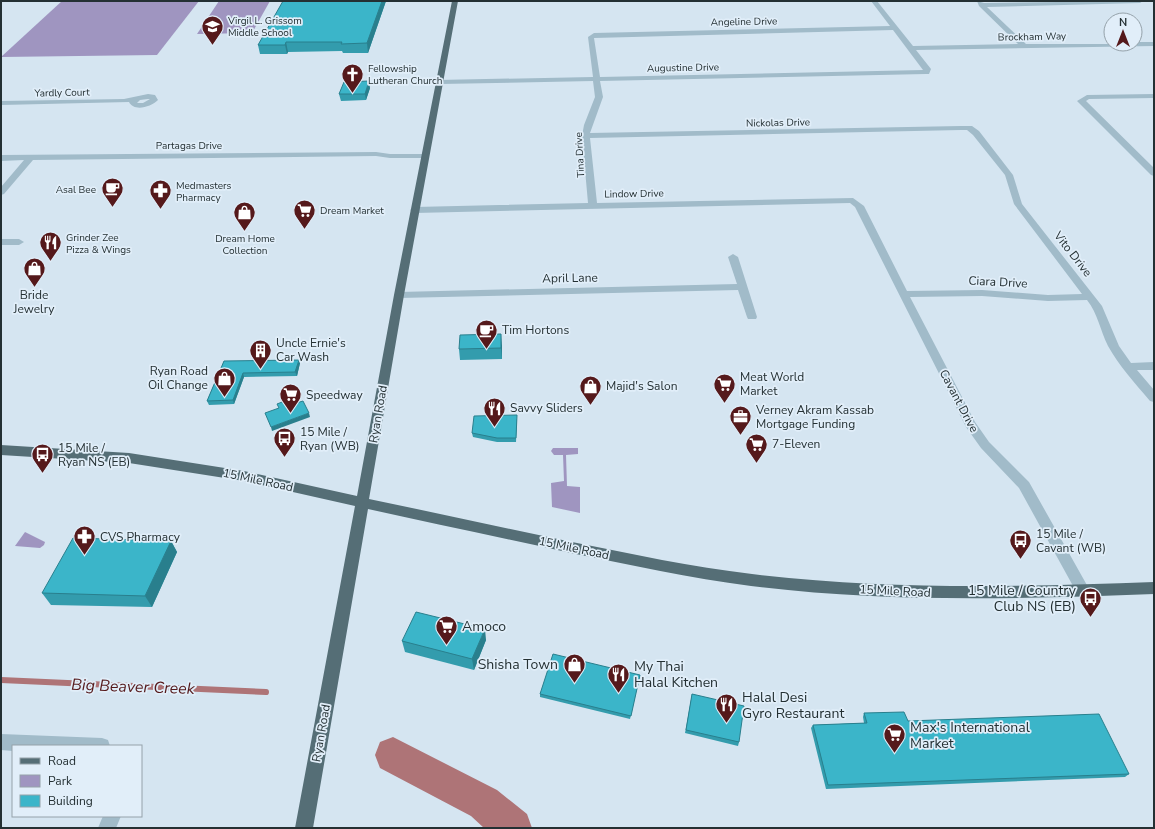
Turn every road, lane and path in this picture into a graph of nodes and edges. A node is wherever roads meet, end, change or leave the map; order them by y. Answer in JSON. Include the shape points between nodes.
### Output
{"nodes":[{"id":1,"x":455,"y":1,"type":"edge"},
{"id":2,"x":874,"y":1,"type":"edge"},
{"id":3,"x":1140,"y":1,"type":"edge"},
{"id":4,"x":979,"y":3,"type":"edge"},
{"id":5,"x":895,"y":28,"type":"junction"},
{"id":6,"x":594,"y":35,"type":"joint"},
{"id":7,"x":1154,"y":44,"type":"edge"},
{"id":8,"x":1024,"y":46,"type":"junction"},
{"id":9,"x":910,"y":48,"type":"junction"},
{"id":10,"x":597,"y":79,"type":"junction"},
{"id":11,"x":440,"y":82,"type":"junction"},
{"id":12,"x":1154,"y":96,"type":"edge"},
{"id":13,"x":135,"y":101,"type":"dead end"},
{"id":14,"x":1,"y":103,"type":"edge"},
{"id":15,"x":969,"y":128,"type":"joint"},
{"id":16,"x":586,"y":136,"type":"junction"},
{"id":17,"x":426,"y":153,"type":"junction"},
{"id":18,"x":1,"y":158,"type":"edge"},
{"id":19,"x":30,"y":158,"type":"junction"},
{"id":20,"x":1154,"y":173,"type":"edge"},
{"id":21,"x":1,"y":192,"type":"edge"},
{"id":22,"x":853,"y":201,"type":"joint"},
{"id":23,"x":593,"y":205,"type":"junction"},
{"id":24,"x":415,"y":210,"type":"junction"},
{"id":25,"x":1,"y":242,"type":"edge"},
{"id":26,"x":19,"y":242,"type":"dead end"},
{"id":27,"x":733,"y":256,"type":"dead end"},
{"id":28,"x":743,"y":287,"type":"junction"},
{"id":29,"x":904,"y":294,"type":"junction"},
{"id":30,"x":399,"y":295,"type":"junction"},
{"id":31,"x":1090,"y":297,"type":"junction"},
{"id":32,"x":752,"y":317,"type":"dead end"},
{"id":33,"x":1154,"y":366,"type":"edge"},
{"id":34,"x":1130,"y":367,"type":"junction"},
{"id":35,"x":1154,"y":398,"type":"edge"},
{"id":36,"x":1,"y":450,"type":"edge"},
{"id":37,"x":363,"y":503,"type":"junction"},
{"id":38,"x":1154,"y":588,"type":"edge"},
{"id":39,"x":1083,"y":591,"type":"junction"},
{"id":40,"x":1,"y":742,"type":"edge"},
{"id":41,"x":77,"y":745,"type":"edge"},
{"id":42,"x":112,"y":817,"type":"edge"},
{"id":43,"x":107,"y":828,"type":"edge"},
{"id":44,"x":304,"y":828,"type":"edge"}],
"edges":[{"from":1,"to":11,"type":"main road","name":"Ryan Road"},
{"from":2,"to":5,"type":"street"},
{"from":3,"to":4,"type":"street"},
{"from":4,"to":8,"type":"street"},
{"from":5,"to":6,"type":"street","name":"Angeline Drive"},
{"from":5,"to":9,"type":"street"},
{"from":6,"to":10,"type":"street","name":"Tina Drive","via":[[592,37]]},
{"from":7,"to":8,"type":"street","name":"Brockham Way"},
{"from":8,"to":9,"type":"street","name":"Brockham Way"},
{"from":9,"to":10,"type":"street","name":"Augustine Drive","via":[[927,69],[926,72]]},
{"from":10,"to":11,"type":"street","name":"Augustine Drive"},
{"from":10,"to":16,"type":"street","name":"Tina Drive","via":[[599,97]]},
{"from":11,"to":17,"type":"main road","name":"Ryan Road"},
{"from":12,"to":20,"type":"street","via":[[1081,99]]},
{"from":13,"to":14,"type":"street","name":"Yardly Court"},
{"from":15,"to":16,"type":"street","name":"Nickolas Drive"},
{"from":15,"to":31,"type":"street","name":"Vito Drive","via":[[976,132],[1005,169],[1018,204]]},
{"from":16,"to":23,"type":"street","name":"Tina Drive"},
{"from":17,"to":19,"type":"street","name":"Partagas Drive","via":[[390,156],[376,154]]},
{"from":17,"to":24,"type":"main road","name":"Ryan Road"},
{"from":18,"to":19,"type":"street","name":"Partagas Drive"},
{"from":19,"to":21,"type":"street"},
{"from":22,"to":23,"type":"street","name":"Lindow Drive"},
{"from":22,"to":29,"type":"street","name":"Cavant Drive","via":[[859,206]]},
{"from":23,"to":24,"type":"street","name":"Lindow Drive"},
{"from":24,"to":30,"type":"main road","name":"Ryan Road"},
{"from":25,"to":26,"type":"street"},
{"from":27,"to":28,"type":"street"},
{"from":28,"to":30,"type":"street","name":"April Lane"},
{"from":28,"to":32,"type":"street"},
{"from":29,"to":31,"type":"street","name":"Ciara Drive","via":[[982,293],[1048,298]]},
{"from":29,"to":39,"type":"street","name":"Cavant Drive","via":[[976,434],[1024,484]]},
{"from":30,"to":37,"type":"main road","name":"Ryan Road"},
{"from":31,"to":34,"type":"street","name":"Vito Drive","via":[[1105,320],[1110,337]]},
{"from":33,"to":34,"type":"street"},
{"from":34,"to":35,"type":"street","name":"Vito Drive"},
{"from":36,"to":37,"type":"main road","name":"15 Mile Road","via":[[129,458],[193,467]]},
{"from":37,"to":39,"type":"main road","name":"15 Mile Road","via":[[638,561],[777,583],[903,592]]},
{"from":37,"to":44,"type":"main road","name":"Ryan Road"},
{"from":38,"to":39,"type":"main road","name":"15 Mile Road"},
{"from":40,"to":41,"type":"street"},
{"from":42,"to":43,"type":"street"}]}
